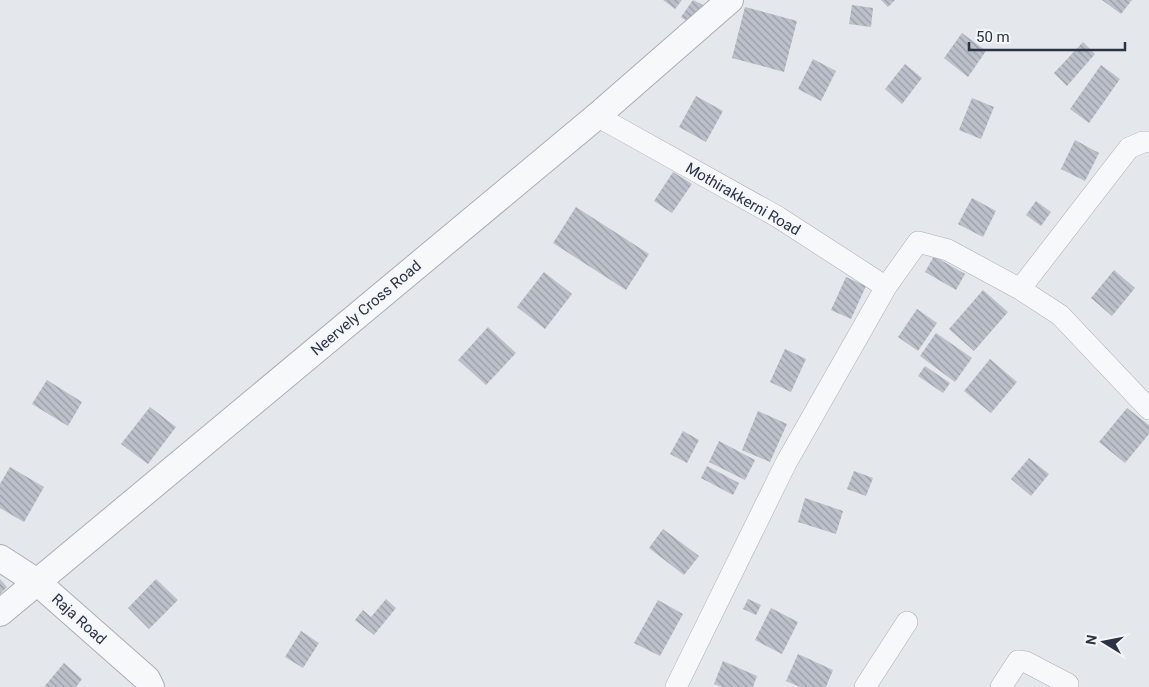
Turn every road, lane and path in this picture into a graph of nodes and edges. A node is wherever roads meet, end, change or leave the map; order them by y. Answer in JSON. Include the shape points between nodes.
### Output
{"nodes":[{"id":1,"x":730,"y":0,"type":"edge"},
{"id":2,"x":597,"y":116,"type":"junction"},
{"id":3,"x":1149,"y":142,"type":"edge"},
{"id":4,"x":886,"y":287,"type":"junction"},
{"id":5,"x":1020,"y":289,"type":"junction"},
{"id":6,"x":1149,"y":408,"type":"edge"},
{"id":7,"x":0,"y":558,"type":"edge"},
{"id":8,"x":37,"y":582,"type":"junction"},
{"id":9,"x":0,"y":613,"type":"edge"},
{"id":10,"x":908,"y":622,"type":"dead end"},
{"id":11,"x":1068,"y":684,"type":"dead end"},
{"id":12,"x":150,"y":687,"type":"edge"},
{"id":13,"x":676,"y":687,"type":"edge"},
{"id":14,"x":865,"y":687,"type":"edge"},
{"id":15,"x":1001,"y":687,"type":"edge"}],
"edges":[{"from":1,"to":2,"type":"street","name":"Neervely Cross Road"},
{"from":2,"to":4,"type":"street","name":"Mothirakkerni Road","via":[[778,218]]},
{"from":2,"to":8,"type":"street","name":"Neervely Cross Road"},
{"from":3,"to":5,"type":"street","via":[[1129,148]]},
{"from":4,"to":5,"type":"street","via":[[918,242],[948,250]]},
{"from":4,"to":13,"type":"street","via":[[786,463]]},
{"from":5,"to":6,"type":"street","via":[[1060,315]]},
{"from":7,"to":8,"type":"street","name":"Raja Road"},
{"from":8,"to":9,"type":"street","name":"Neervely Cross Road"},
{"from":8,"to":12,"type":"street","name":"Raja Road","via":[[147,679]]},
{"from":10,"to":14,"type":"street"},
{"from":11,"to":15,"type":"street","via":[[1018,661]]}]}
